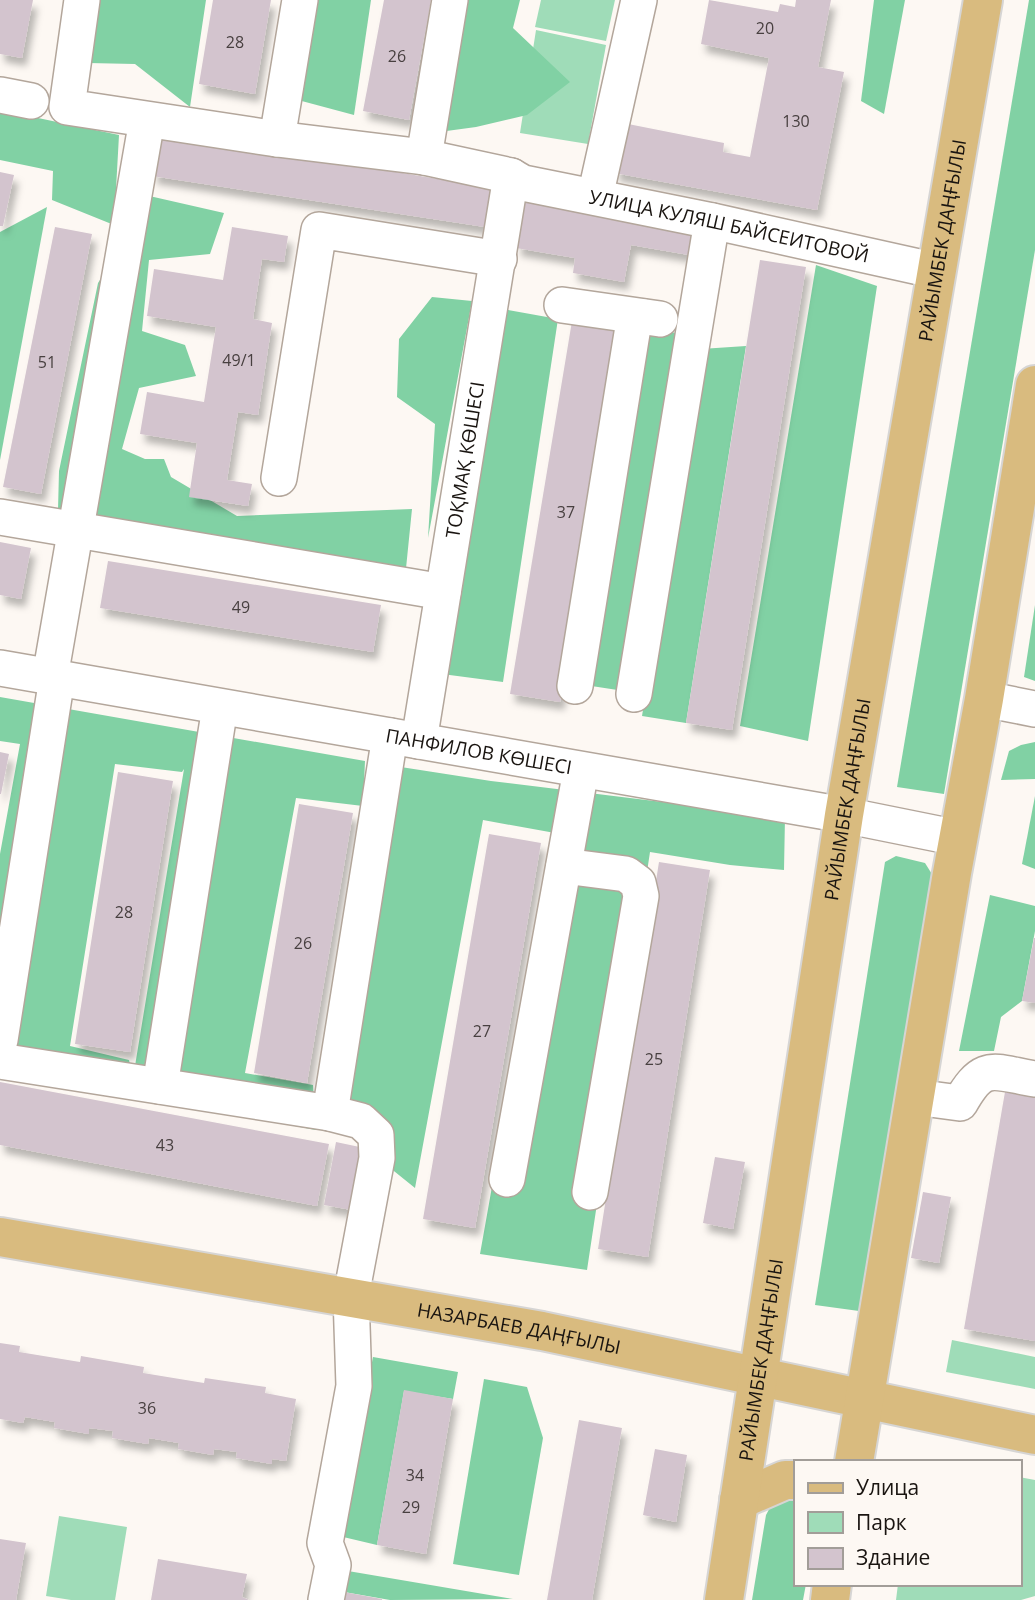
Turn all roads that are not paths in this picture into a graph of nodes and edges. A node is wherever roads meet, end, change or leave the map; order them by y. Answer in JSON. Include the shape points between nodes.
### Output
{"nodes":[{"id":1,"x":82,"y":0,"type":"edge"},
{"id":2,"x":300,"y":0,"type":"edge"},
{"id":3,"x":450,"y":0,"type":"edge"},
{"id":4,"x":639,"y":0,"type":"edge"},
{"id":5,"x":983,"y":0,"type":"edge"},
{"id":6,"x":148,"y":120,"type":"junction"},
{"id":7,"x":277,"y":139,"type":"junction"},
{"id":8,"x":424,"y":157,"type":"junction"},
{"id":9,"x":517,"y":180,"type":"junction"},
{"id":10,"x":595,"y":197,"type":"junction"},
{"id":11,"x":712,"y":221,"type":"junction"},
{"id":12,"x":499,"y":259,"type":"junction"},
{"id":13,"x":937,"y":271,"type":"junction"},
{"id":14,"x":562,"y":305,"type":"dead end"},
{"id":15,"x":643,"y":317,"type":"junction"},
{"id":16,"x":694,"y":324,"type":"junction"},
{"id":17,"x":1035,"y":385,"type":"edge"},
{"id":18,"x":279,"y":478,"type":"dead end"},
{"id":19,"x":0,"y":517,"type":"edge"},
{"id":20,"x":75,"y":530,"type":"junction"},
{"id":21,"x":443,"y":592,"type":"junction"},
{"id":22,"x":0,"y":668,"type":"edge"},
{"id":23,"x":54,"y":677,"type":"junction"},
{"id":24,"x":575,"y":686,"type":"dead end"},
{"id":25,"x":634,"y":694,"type":"dead end"},
{"id":26,"x":984,"y":699,"type":"junction"},
{"id":27,"x":220,"y":707,"type":"junction"},
{"id":28,"x":1035,"y":709,"type":"edge"},
{"id":29,"x":405,"y":739,"type":"junction"},
{"id":30,"x":581,"y":770,"type":"junction"},
{"id":31,"x":844,"y":815,"type":"junction"},
{"id":32,"x":958,"y":838,"type":"junction"},
{"id":33,"x":564,"y":866,"type":"junction"},
{"id":34,"x":0,"y":1040,"type":"edge"},
{"id":35,"x":0,"y":1060,"type":"edge"},
{"id":36,"x":1035,"y":1079,"type":"edge"},
{"id":37,"x":160,"y":1086,"type":"junction"},
{"id":38,"x":915,"y":1097,"type":"junction"},
{"id":39,"x":330,"y":1113,"type":"junction"},
{"id":40,"x":507,"y":1179,"type":"dead end"},
{"id":41,"x":590,"y":1192,"type":"dead end"},
{"id":42,"x":0,"y":1237,"type":"edge"},
{"id":43,"x":351,"y":1296,"type":"junction"},
{"id":44,"x":759,"y":1377,"type":"junction"},
{"id":45,"x":864,"y":1399,"type":"junction"},
{"id":46,"x":1035,"y":1435,"type":"edge"},
{"id":47,"x":853,"y":1460,"type":"edge"},
{"id":48,"x":794,"y":1480,"type":"edge"},
{"id":49,"x":739,"y":1500,"type":"junction"},
{"id":50,"x":326,"y":1600,"type":"edge"},
{"id":51,"x":723,"y":1600,"type":"edge"}],
"edges":[{"from":1,"to":6,"type":"street","name":"УЛИЦА КУЛЯШ БАЙСЕИТОВОЙ","via":[[67,107]]},
{"from":2,"to":7,"type":"street"},
{"from":3,"to":8,"type":"street"},
{"from":4,"to":10,"type":"street"},
{"from":5,"to":13,"type":"main road","name":"РАЙЫМБЕК ДАҢҒЫЛЫ"},
{"from":6,"to":7,"type":"street","name":"УЛИЦА КУЛЯШ БАЙСЕИТОВОЙ"},
{"from":6,"to":20,"type":"street"},
{"from":7,"to":8,"type":"street","name":"УЛИЦА КУЛЯШ БАЙСЕИТОВОЙ"},
{"from":8,"to":9,"type":"street","name":"УЛИЦА КУЛЯШ БАЙСЕИТОВОЙ"},
{"from":9,"to":10,"type":"street","name":"УЛИЦА КУЛЯШ БАЙСЕИТОВОЙ"},
{"from":9,"to":12,"type":"street","name":"ТОҚМАҚ КӨШЕСІ"},
{"from":10,"to":11,"type":"street","name":"УЛИЦА КУЛЯШ БАЙСЕИТОВОЙ"},
{"from":11,"to":13,"type":"street","name":"УЛИЦА КУЛЯШ БАЙСЕИТОВОЙ"},
{"from":11,"to":16,"type":"street"},
{"from":12,"to":18,"type":"street","via":[[320,230]]},
{"from":12,"to":21,"type":"street","name":"ТОҚМАҚ КӨШЕСІ"},
{"from":13,"to":31,"type":"main road","name":"РАЙЫМБЕК ДАҢҒЫЛЫ"},
{"from":14,"to":15,"type":"street"},
{"from":15,"to":16,"type":"street"},
{"from":15,"to":24,"type":"street","via":[[633,327]]},
{"from":16,"to":25,"type":"street"},
{"from":17,"to":26,"type":"main road"},
{"from":19,"to":20,"type":"street"},
{"from":20,"to":21,"type":"street"},
{"from":20,"to":23,"type":"street"},
{"from":21,"to":29,"type":"street","name":"ТОҚМАҚ КӨШЕСІ"},
{"from":22,"to":23,"type":"street","name":"ПАНФИЛОВ КӨШЕСІ"},
{"from":23,"to":27,"type":"street","name":"ПАНФИЛОВ КӨШЕСІ"},
{"from":23,"to":34,"type":"street"},
{"from":26,"to":28,"type":"street"},
{"from":26,"to":32,"type":"main road"},
{"from":27,"to":29,"type":"street","name":"ПАНФИЛОВ КӨШЕСІ"},
{"from":27,"to":37,"type":"street"},
{"from":29,"to":30,"type":"street","name":"ПАНФИЛОВ КӨШЕСІ"},
{"from":29,"to":39,"type":"street","name":"ТОҚМАҚ КӨШЕСІ"},
{"from":30,"to":31,"type":"street","name":"ПАНФИЛОВ КӨШЕСІ"},
{"from":30,"to":33,"type":"street"},
{"from":31,"to":32,"type":"street","name":"ПАНФИЛОВ КӨШЕСІ"},
{"from":31,"to":44,"type":"main road","name":"РАЙЫМБЕК ДАҢҒЫЛЫ"},
{"from":32,"to":38,"type":"main road"},
{"from":33,"to":40,"type":"street"},
{"from":33,"to":41,"type":"street","via":[[626,874],[638,883],[641,896]]},
{"from":35,"to":37,"type":"street"},
{"from":36,"to":38,"type":"street","via":[[992,1072],[973,1081],[960,1103]]},
{"from":37,"to":39,"type":"street"},
{"from":38,"to":45,"type":"main road"},
{"from":39,"to":43,"type":"street","via":[[360,1121],[376,1135],[377,1158]]},
{"from":42,"to":43,"type":"main road","name":"НАЗАРБАЕВ ДАҢҒЫЛЫ"},
{"from":43,"to":44,"type":"main road","name":"НАЗАРБАЕВ ДАҢҒЫЛЫ"},
{"from":43,"to":50,"type":"street","via":[[354,1386],[325,1543],[333,1565]]},
{"from":44,"to":45,"type":"main road","name":"НАЗАРБАЕВ ДАҢҒЫЛЫ"},
{"from":44,"to":49,"type":"main road","name":"РАЙЫМБЕК ДАҢҒЫЛЫ"},
{"from":45,"to":46,"type":"main road","name":"НАЗАРБАЕВ ДАҢҒЫЛЫ"},
{"from":45,"to":47,"type":"main road"},
{"from":48,"to":49,"type":"main road"},
{"from":49,"to":51,"type":"main road","name":"РАЙЫМБЕК ДАҢҒЫЛЫ"}]}
